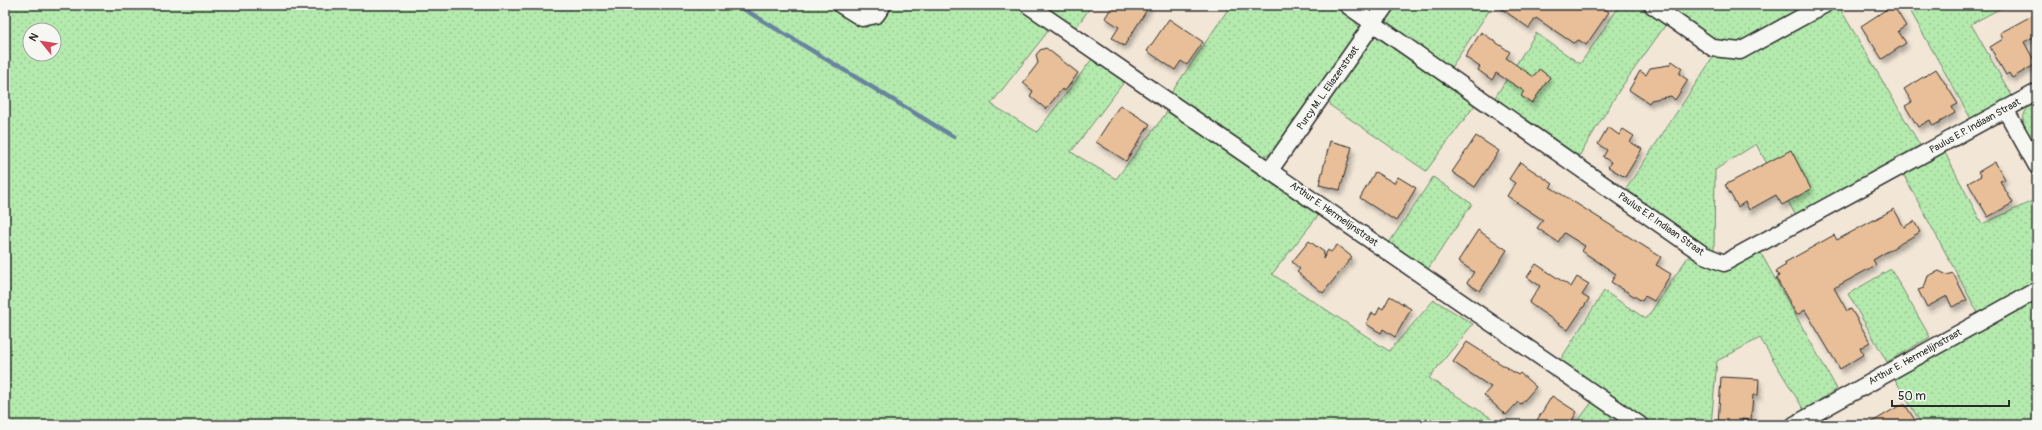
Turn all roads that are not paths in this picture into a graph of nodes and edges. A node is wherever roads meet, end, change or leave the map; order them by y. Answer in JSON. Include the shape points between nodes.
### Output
{"nodes":[{"id":1,"x":841,"y":5,"type":"edge"},
{"id":2,"x":882,"y":5,"type":"edge"},
{"id":3,"x":1028,"y":5,"type":"edge"},
{"id":4,"x":1347,"y":5,"type":"edge"},
{"id":5,"x":1386,"y":5,"type":"edge"},
{"id":6,"x":1652,"y":5,"type":"edge"},
{"id":7,"x":1824,"y":5,"type":"edge"},
{"id":8,"x":1373,"y":23,"type":"junction"},
{"id":9,"x":2037,"y":92,"type":"edge"},
{"id":10,"x":2005,"y":109,"type":"junction"},
{"id":11,"x":2037,"y":166,"type":"edge"},
{"id":12,"x":1270,"y":170,"type":"junction"},
{"id":13,"x":2037,"y":290,"type":"edge"},
{"id":14,"x":1640,"y":425,"type":"edge"},
{"id":15,"x":1794,"y":425,"type":"edge"}],
"edges":[{"from":1,"to":2,"type":"street","via":[[862,18],[876,15]]},
{"from":3,"to":12,"type":"street","name":"Arthur E. Hermelijnstraat"},
{"from":4,"to":8,"type":"street","name":"Paulus E.P. Indiaan Straat"},
{"from":5,"to":8,"type":"street","name":"Purcy M. L. Eliazerstraat"},
{"from":6,"to":7,"type":"street","via":[[1713,48],[1740,51]]},
{"from":8,"to":10,"type":"street","name":"Paulus E.P. Indiaan Straat","via":[[1704,255],[1724,263]]},
{"from":8,"to":12,"type":"street","name":"Purcy M. L. Eliazerstraat"},
{"from":9,"to":10,"type":"street","name":"Paulus E.P. Indiaan Straat"},
{"from":10,"to":11,"type":"street"},
{"from":12,"to":14,"type":"street","name":"Arthur E. Hermelijnstraat"},
{"from":13,"to":15,"type":"street","name":"Arthur E. Hermelijnstraat"}]}
